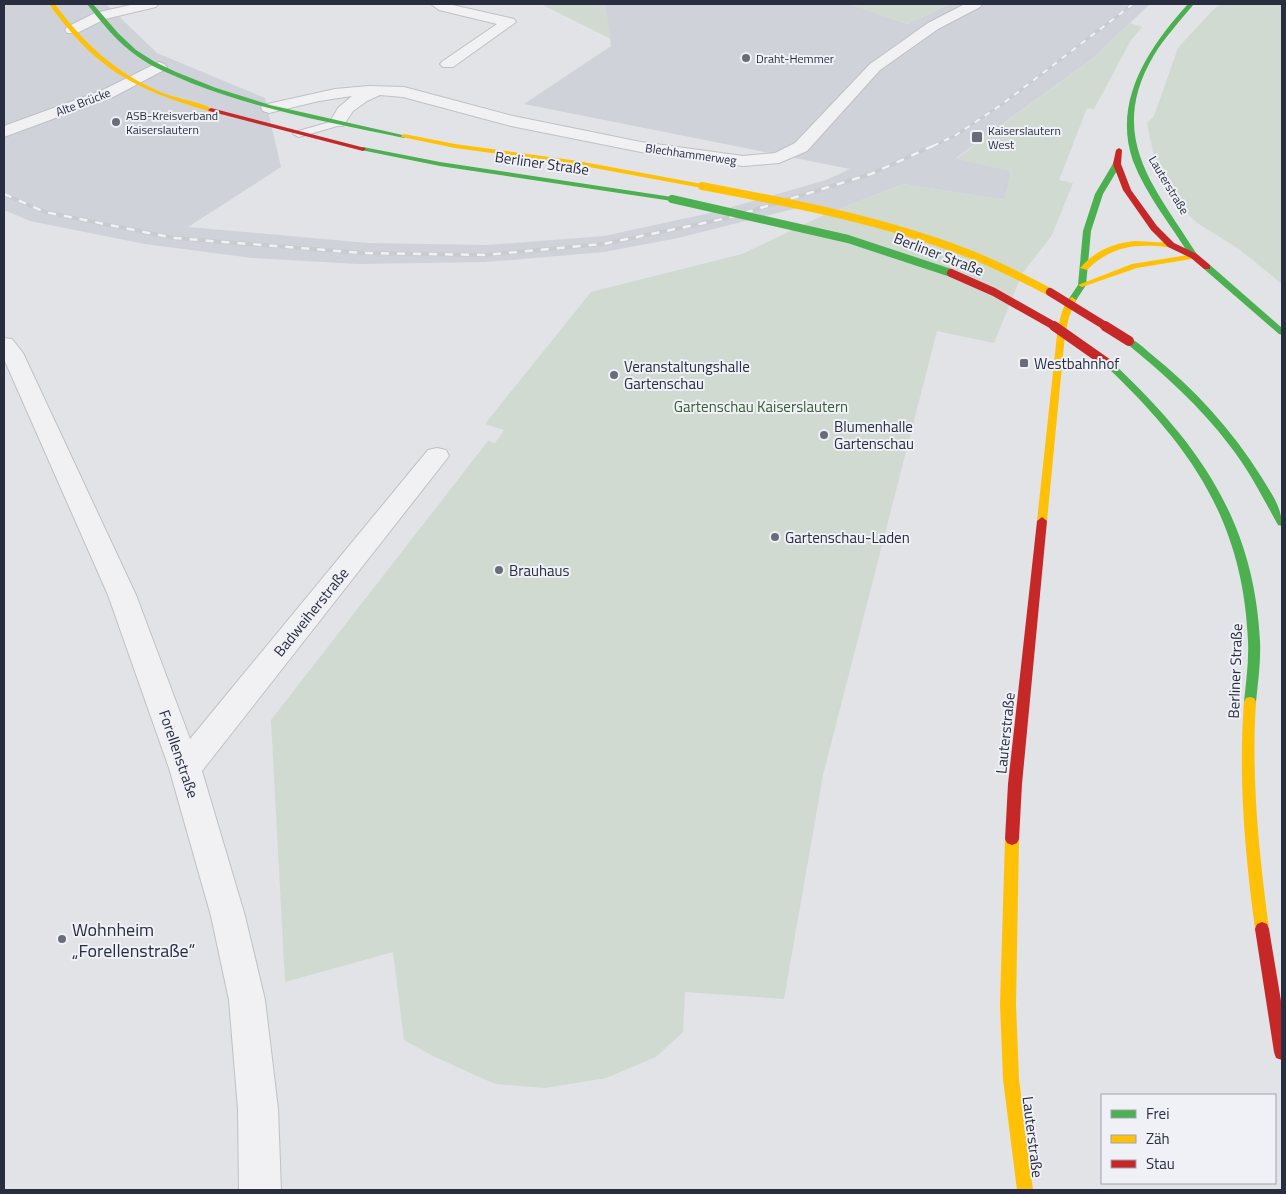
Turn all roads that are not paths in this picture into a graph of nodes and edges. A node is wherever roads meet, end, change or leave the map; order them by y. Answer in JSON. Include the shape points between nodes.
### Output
{"nodes":[{"id":1,"x":52,"y":4,"type":"edge"},
{"id":2,"x":90,"y":4,"type":"edge"},
{"id":3,"x":151,"y":4,"type":"edge"},
{"id":4,"x":438,"y":4,"type":"edge"},
{"id":5,"x":975,"y":4,"type":"edge"},
{"id":6,"x":1191,"y":4,"type":"edge"},
{"id":7,"x":166,"y":6,"type":"dead end"},
{"id":8,"x":100,"y":16,"type":"junction"},
{"id":9,"x":72,"y":30,"type":"junction"},
{"id":10,"x":114,"y":32,"type":"junction"},
{"id":11,"x":448,"y":64,"type":"dead end"},
{"id":12,"x":159,"y":67,"type":"junction"},
{"id":13,"x":132,"y":82,"type":"junction"},
{"id":14,"x":388,"y":90,"type":"junction"},
{"id":15,"x":268,"y":108,"type":"junction"},
{"id":16,"x":338,"y":122,"type":"junction"},
{"id":17,"x":1129,"y":125,"type":"junction"},
{"id":18,"x":4,"y":132,"type":"edge"},
{"id":19,"x":298,"y":134,"type":"junction"},
{"id":20,"x":1117,"y":164,"type":"junction"},
{"id":21,"x":1171,"y":244,"type":"junction"},
{"id":22,"x":1194,"y":256,"type":"junction"},
{"id":23,"x":1084,"y":268,"type":"junction"},
{"id":24,"x":1082,"y":285,"type":"junction"},
{"id":25,"x":1282,"y":332,"type":"edge"},
{"id":26,"x":4,"y":344,"type":"edge"},
{"id":27,"x":437,"y":456,"type":"dead end"},
{"id":28,"x":1282,"y":522,"type":"edge"},
{"id":29,"x":185,"y":768,"type":"junction"},
{"id":30,"x":1282,"y":1052,"type":"edge"},
{"id":31,"x":1019,"y":1151,"type":"junction"},
{"id":32,"x":1036,"y":1182,"type":"dead end"},
{"id":33,"x":260,"y":1190,"type":"edge"},
{"id":34,"x":1025,"y":1190,"type":"edge"}],
"edges":[{"from":1,"to":9,"type":"main road","name":"Berliner Straße"},
{"from":2,"to":8,"type":"main road","name":"Berliner Straße"},
{"from":3,"to":8,"type":"street"},
{"from":4,"to":11,"type":"street","via":[[509,22]]},
{"from":5,"to":14,"type":"street","name":"Blechhammerweg","via":[[933,26],[875,67],[801,148],[779,158],[742,161],[642,147],[511,121]]},
{"from":6,"to":17,"type":"main road","name":"Lauterstraße","via":[[1168,29],[1152,54],[1139,82]]},
{"from":7,"to":10,"type":"street","via":[[134,18]]},
{"from":8,"to":9,"type":"street"},
{"from":8,"to":10,"type":"main road","name":"Berliner Straße"},
{"from":9,"to":13,"type":"main road","name":"Berliner Straße","via":[[93,53]]},
{"from":10,"to":12,"type":"main road","name":"Berliner Straße","via":[[135,52]]},
{"from":12,"to":13,"type":"street","name":"Alte Brücke"},
{"from":12,"to":15,"type":"main road","name":"Berliner Straße","via":[[217,92]]},
{"from":13,"to":18,"type":"street","name":"Alte Brücke"},
{"from":13,"to":19,"type":"main road","name":"Berliner Straße","via":[[191,105]]},
{"from":14,"to":15,"type":"street","name":"Blechhammerweg","via":[[358,90]]},
{"from":14,"to":16,"type":"street","name":"Blechhammerweg","via":[[364,96],[350,104]]},
{"from":15,"to":16,"type":"main road","name":"Berliner Straße"},
{"from":16,"to":19,"type":"lane"},
{"from":16,"to":28,"type":"main road","name":"Berliner Straße","bridge":true,"via":[[455,146],[578,163],[702,186],[863,220],[951,248],[1036,285],[1129,342],[1177,378],[1216,418],[1249,461]]},
{"from":17,"to":20,"type":"main road","name":"Lauterstraße"},
{"from":17,"to":22,"type":"main road","name":"Lauterstraße","via":[[1142,171]]},
{"from":19,"to":30,"type":"main road","name":"Berliner Straße","bridge":true,"via":[[439,164],[672,199],[892,251],[942,268],[1008,298],[1139,388],[1191,450],[1210,480],[1229,517],[1246,571],[1254,642],[1247,760],[1251,828]]},
{"from":20,"to":21,"type":"main road","name":"Lauterstraße","via":[[1134,201]]},
{"from":20,"to":23,"type":"main road","via":[[1099,194],[1087,231]]},
{"from":21,"to":22,"type":"main road","name":"Lauterstraße"},
{"from":21,"to":23,"type":"main road","name":"Lauterstraße","via":[[1113,247]]},
{"from":22,"to":24,"type":"main road","via":[[1135,266]]},
{"from":22,"to":25,"type":"main road","name":"Lauterstraße"},
{"from":23,"to":24,"type":"main road","name":"Lauterstraße"},
{"from":24,"to":31,"type":"main road","name":"Lauterstraße","via":[[1071,301],[1061,335],[1015,784],[1008,1004],[1010,1080]]},
{"from":26,"to":29,"type":"street","name":"Forellenstraße","via":[[12,353],[122,595]]},
{"from":27,"to":29,"type":"street","name":"Badweiherstraße"},
{"from":29,"to":33,"type":"street","name":"Forellenstraße","via":[[228,916],[247,1000],[258,1109]]},
{"from":31,"to":32,"type":"main road"},
{"from":31,"to":34,"type":"main road","name":"Lauterstraße"}]}
